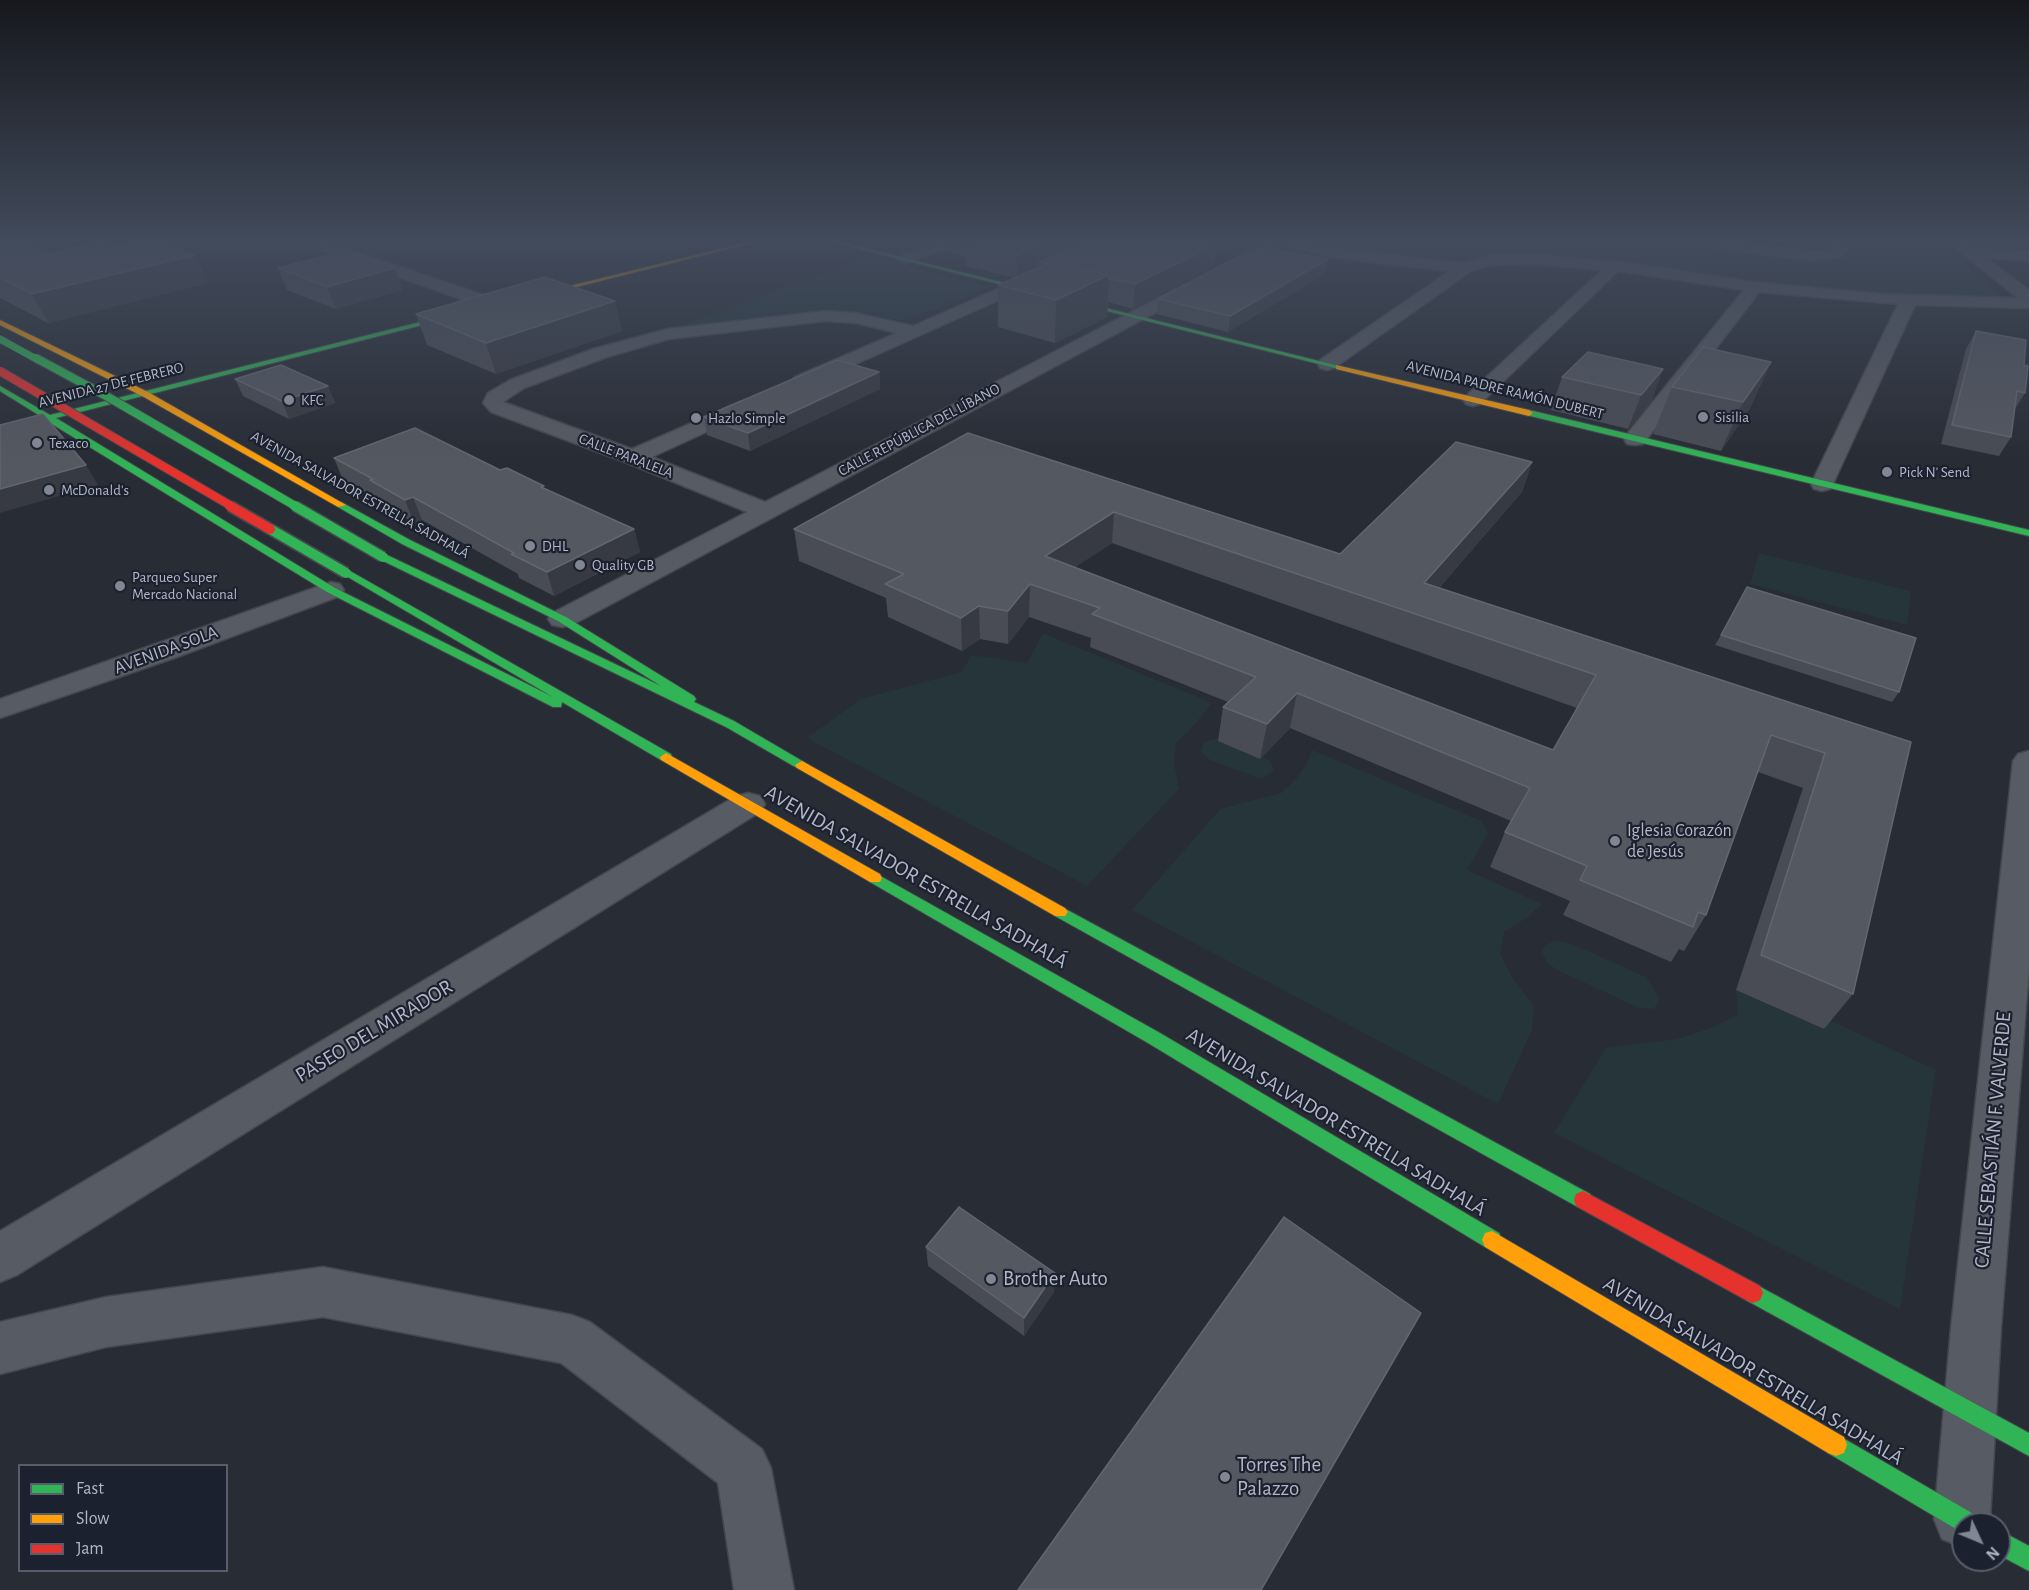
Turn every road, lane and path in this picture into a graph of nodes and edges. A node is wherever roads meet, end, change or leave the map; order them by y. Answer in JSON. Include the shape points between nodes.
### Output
{"nodes":[{"id":1,"x":400,"y":316,"type":"edge"},
{"id":2,"x":428,"y":316,"type":"edge"},
{"id":3,"x":823,"y":316,"type":"edge"},
{"id":4,"x":828,"y":316,"type":"edge"},
{"id":5,"x":948,"y":316,"type":"edge"},
{"id":6,"x":1134,"y":316,"type":"joint"},
{"id":7,"x":1396,"y":316,"type":"edge"},
{"id":8,"x":1562,"y":316,"type":"edge"},
{"id":9,"x":1732,"y":316,"type":"edge"},
{"id":10,"x":1901,"y":316,"type":"edge"},
{"id":11,"x":0,"y":322,"type":"edge"},
{"id":12,"x":913,"y":331,"type":"junction"},
{"id":13,"x":0,"y":339,"type":"edge"},
{"id":14,"x":221,"y":360,"type":"dead end"},
{"id":15,"x":1327,"y":364,"type":"junction"},
{"id":16,"x":0,"y":371,"type":"edge"},
{"id":17,"x":141,"y":379,"type":"dead end"},
{"id":18,"x":124,"y":383,"type":"junction"},
{"id":19,"x":0,"y":388,"type":"edge"},
{"id":20,"x":784,"y":389,"type":"edge"},
{"id":21,"x":145,"y":394,"type":"junction"},
{"id":22,"x":763,"y":399,"type":"edge"},
{"id":23,"x":1473,"y":400,"type":"junction"},
{"id":24,"x":31,"y":407,"type":"junction"},
{"id":25,"x":9,"y":412,"type":"dead end"},
{"id":26,"x":49,"y":418,"type":"junction"},
{"id":27,"x":0,"y":430,"type":"edge"},
{"id":28,"x":1635,"y":439,"type":"junction"},
{"id":29,"x":633,"y":457,"type":"junction"},
{"id":30,"x":1822,"y":484,"type":"junction"},
{"id":31,"x":766,"y":511,"type":"junction"},
{"id":32,"x":2029,"y":533,"type":"edge"},
{"id":33,"x":339,"y":582,"type":"junction"},
{"id":34,"x":562,"y":619,"type":"junction"},
{"id":35,"x":0,"y":709,"type":"edge"},
{"id":36,"x":730,"y":724,"type":"junction"},
{"id":37,"x":676,"y":764,"type":"junction"},
{"id":38,"x":2028,"y":774,"type":"edge"},
{"id":39,"x":748,"y":804,"type":"junction"},
{"id":40,"x":0,"y":1258,"type":"edge"},
{"id":41,"x":0,"y":1348,"type":"edge"},
{"id":42,"x":1969,"y":1412,"type":"junction"},
{"id":43,"x":2029,"y":1445,"type":"edge"},
{"id":44,"x":1966,"y":1512,"type":"edge"},
{"id":45,"x":1951,"y":1513,"type":"edge"},
{"id":46,"x":2011,"y":1549,"type":"edge"},
{"id":47,"x":2029,"y":1559,"type":"edge"},
{"id":48,"x":764,"y":1590,"type":"edge"}],
"edges":[{"from":1,"to":14,"type":"main road"},
{"from":2,"to":21,"type":"main road","name":"AVENIDA 27 DE FEBRERO"},
{"from":3,"to":29,"type":"street","name":"CALLE PARALELA","via":[[668,334],[600,353],[510,387],[495,397],[493,403],[498,408]]},
{"from":4,"to":12,"type":"street","name":"CALLE PARALELA","via":[[856,318]]},
{"from":5,"to":12,"type":"street"},
{"from":6,"to":15,"type":"main road","name":"AVENIDA PADRE RAMÓN DUBERT"},
{"from":6,"to":31,"type":"street","name":"CALLE REPÚBLICA DEL LÍBANO"},
{"from":7,"to":15,"type":"street"},
{"from":8,"to":23,"type":"street"},
{"from":9,"to":28,"type":"street"},
{"from":10,"to":30,"type":"street"},
{"from":11,"to":18,"type":"main road","name":"AVENIDA SALVADOR ESTRELLA SADHALÁ"},
{"from":12,"to":20,"type":"street"},
{"from":13,"to":36,"type":"main road","name":"AVENIDA SALVADOR ESTRELLA SADHALÁ","bridge":true,"via":[[108,397],[383,557]]},
{"from":15,"to":23,"type":"main road","name":"AVENIDA PADRE RAMÓN DUBERT"},
{"from":16,"to":33,"type":"main road","name":"AVENIDA SALVADOR ESTRELLA SADHALÁ","bridge":true},
{"from":17,"to":18,"type":"main road","name":"AVENIDA 27 DE FEBRERO"},
{"from":18,"to":21,"type":"main road","name":"AVENIDA SALVADOR ESTRELLA SADHALÁ"},
{"from":18,"to":24,"type":"main road","name":"AVENIDA 27 DE FEBRERO"},
{"from":19,"to":24,"type":"main road","name":"AVENIDA SALVADOR ESTRELLA SADHALÁ"},
{"from":21,"to":26,"type":"main road","name":"AVENIDA 27 DE FEBRERO"},
{"from":21,"to":34,"type":"main road","name":"AVENIDA SALVADOR ESTRELLA SADHALÁ","via":[[406,542]]},
{"from":22,"to":29,"type":"street"},
{"from":23,"to":28,"type":"main road","name":"AVENIDA PADRE RAMÓN DUBERT"},
{"from":24,"to":25,"type":"main road","name":"AVENIDA 27 DE FEBRERO"},
{"from":24,"to":26,"type":"main road","name":"AVENIDA SALVADOR ESTRELLA SADHALÁ"},
{"from":26,"to":27,"type":"main road","name":"AVENIDA 27 DE FEBRERO"},
{"from":26,"to":33,"type":"main road","name":"AVENIDA SALVADOR ESTRELLA SADHALÁ"},
{"from":28,"to":30,"type":"main road","name":"AVENIDA PADRE RAMÓN DUBERT"},
{"from":29,"to":31,"type":"street","name":"CALLE PARALELA"},
{"from":30,"to":32,"type":"main road","name":"AVENIDA PADRE RAMÓN DUBERT"},
{"from":31,"to":34,"type":"street","name":"CALLE REPÚBLICA DEL LÍBANO"},
{"from":33,"to":35,"type":"street","name":"AVENIDA SOLA","via":[[167,651]]},
{"from":33,"to":37,"type":"main road","name":"AVENIDA SALVADOR ESTRELLA SADHALÁ"},
{"from":33,"to":37,"type":"main road","name":"AVENIDA SALVADOR ESTRELLA SADHALÁ"},
{"from":34,"to":36,"type":"main road","name":"AVENIDA SALVADOR ESTRELLA SADHALÁ"},
{"from":36,"to":42,"type":"main road","name":"AVENIDA SALVADOR ESTRELLA SADHALÁ","via":[[1099,934]]},
{"from":37,"to":39,"type":"main road","name":"AVENIDA SALVADOR ESTRELLA SADHALÁ"},
{"from":38,"to":42,"type":"street","name":"CALLE SEBASTIÁN F. VALVERDE"},
{"from":39,"to":40,"type":"street","name":"PASEO DEL MIRADOR"},
{"from":39,"to":45,"type":"main road","name":"AVENIDA SALVADOR ESTRELLA SADHALÁ","via":[[1154,1038]]},
{"from":41,"to":48,"type":"street","via":[[106,1322],[323,1292],[572,1340],[743,1468]]},
{"from":42,"to":43,"type":"main road","name":"AVENIDA SALVADOR ESTRELLA SADHALÁ"},
{"from":42,"to":44,"type":"street","name":"CALLE SEBASTIÁN F. VALVERDE"},
{"from":46,"to":47,"type":"main road"}]}
